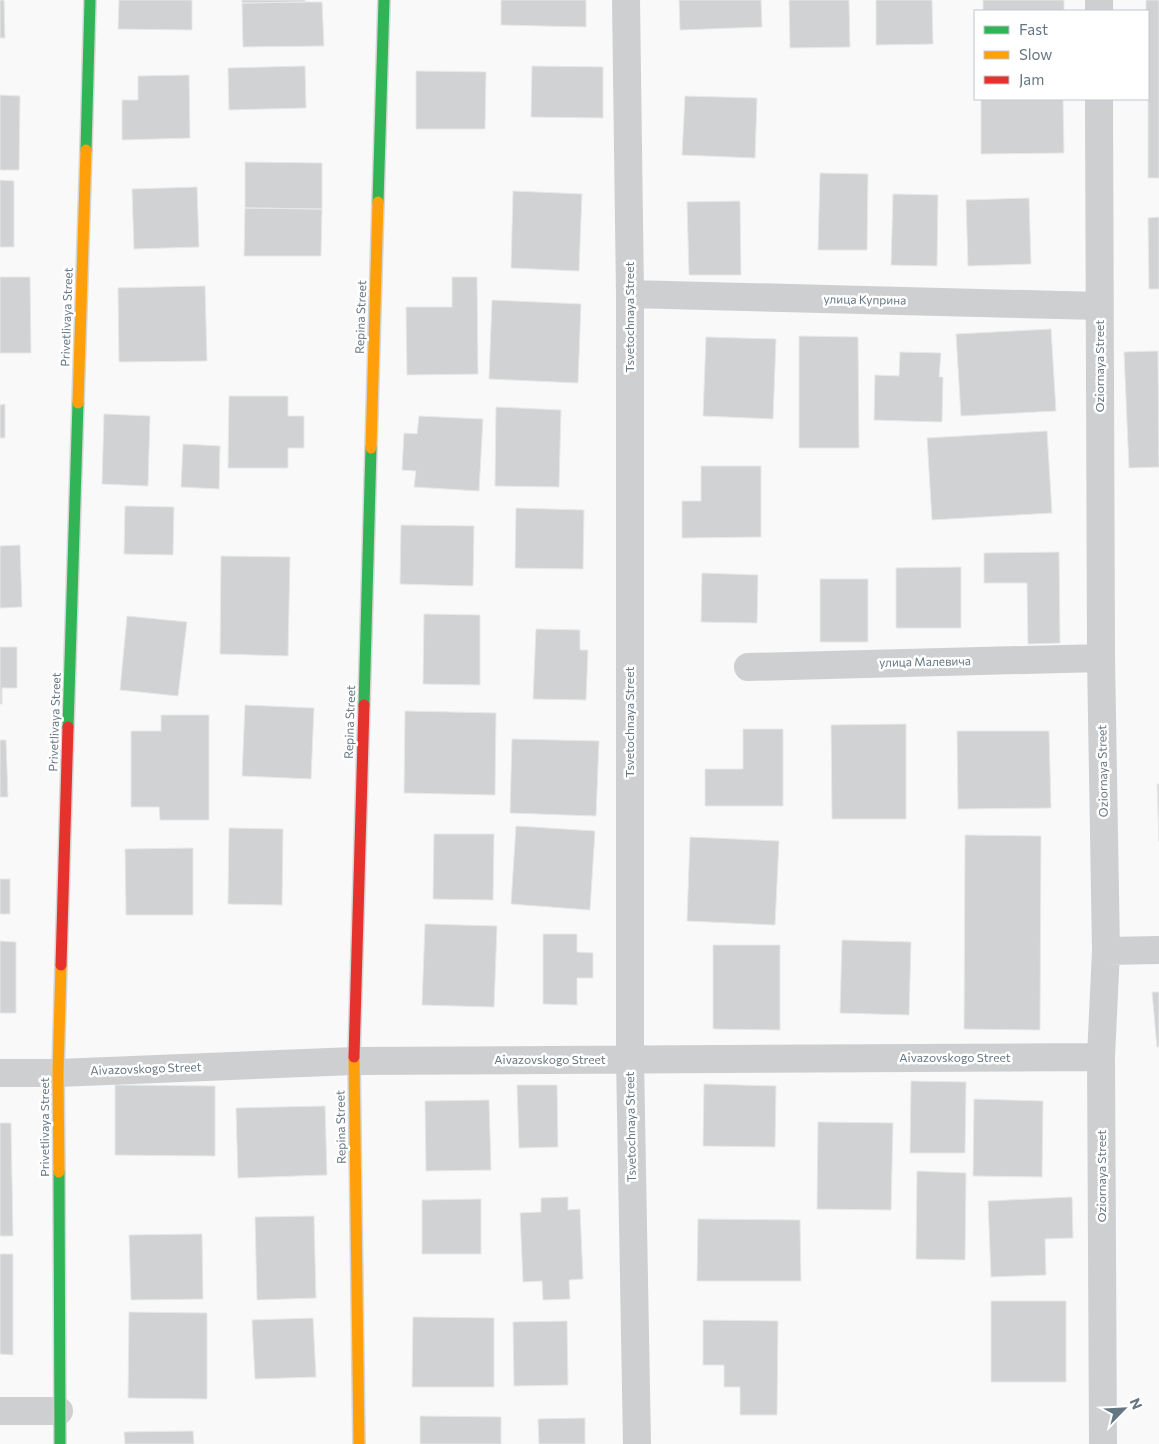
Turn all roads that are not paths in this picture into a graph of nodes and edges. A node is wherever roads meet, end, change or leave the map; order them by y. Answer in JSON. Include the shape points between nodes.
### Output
{"nodes":[{"id":1,"x":90,"y":0,"type":"edge"},
{"id":2,"x":384,"y":0,"type":"edge"},
{"id":3,"x":626,"y":0,"type":"edge"},
{"id":4,"x":1099,"y":100,"type":"edge"},
{"id":5,"x":630,"y":294,"type":"junction"},
{"id":6,"x":1100,"y":306,"type":"junction"},
{"id":7,"x":1101,"y":658,"type":"junction"},
{"id":8,"x":748,"y":667,"type":"dead end"},
{"id":9,"x":1159,"y":950,"type":"edge"},
{"id":10,"x":1106,"y":952,"type":"junction"},
{"id":11,"x":1101,"y":1057,"type":"junction"},
{"id":12,"x":630,"y":1059,"type":"junction"},
{"id":13,"x":354,"y":1061,"type":"junction"},
{"id":14,"x":0,"y":1073,"type":"edge"},
{"id":15,"x":58,"y":1073,"type":"junction"},
{"id":16,"x":0,"y":1411,"type":"edge"},
{"id":17,"x":59,"y":1411,"type":"junction"},
{"id":18,"x":60,"y":1444,"type":"edge"},
{"id":19,"x":360,"y":1444,"type":"edge"},
{"id":20,"x":637,"y":1444,"type":"edge"},
{"id":21,"x":1103,"y":1444,"type":"edge"}],
"edges":[{"from":1,"to":15,"type":"street","name":"Privetlivaya Street"},
{"from":2,"to":13,"type":"street","name":"Repina Street"},
{"from":3,"to":5,"type":"street","name":"Tsvetochnaya Street"},
{"from":4,"to":6,"type":"street","name":"Oziornaya Street"},
{"from":5,"to":6,"type":"street","name":"улица Куприна"},
{"from":5,"to":12,"type":"street","name":"Tsvetochnaya Street"},
{"from":6,"to":7,"type":"street","name":"Oziornaya Street"},
{"from":7,"to":8,"type":"street","name":"улица Малевича"},
{"from":7,"to":10,"type":"street","name":"Oziornaya Street"},
{"from":9,"to":10,"type":"street"},
{"from":10,"to":11,"type":"street","name":"Oziornaya Street"},
{"from":11,"to":12,"type":"street","name":"Aivazovskogo Street"},
{"from":11,"to":21,"type":"street","name":"Oziornaya Street"},
{"from":12,"to":13,"type":"street","name":"Aivazovskogo Street"},
{"from":12,"to":20,"type":"street","name":"Tsvetochnaya Street"},
{"from":13,"to":15,"type":"street","name":"Aivazovskogo Street"},
{"from":13,"to":19,"type":"street","name":"Repina Street"},
{"from":14,"to":15,"type":"street","name":"Aivazovskogo Street"},
{"from":15,"to":17,"type":"street","name":"Privetlivaya Street"},
{"from":16,"to":17,"type":"street"},
{"from":17,"to":18,"type":"street","name":"Privetlivaya Street"}]}
